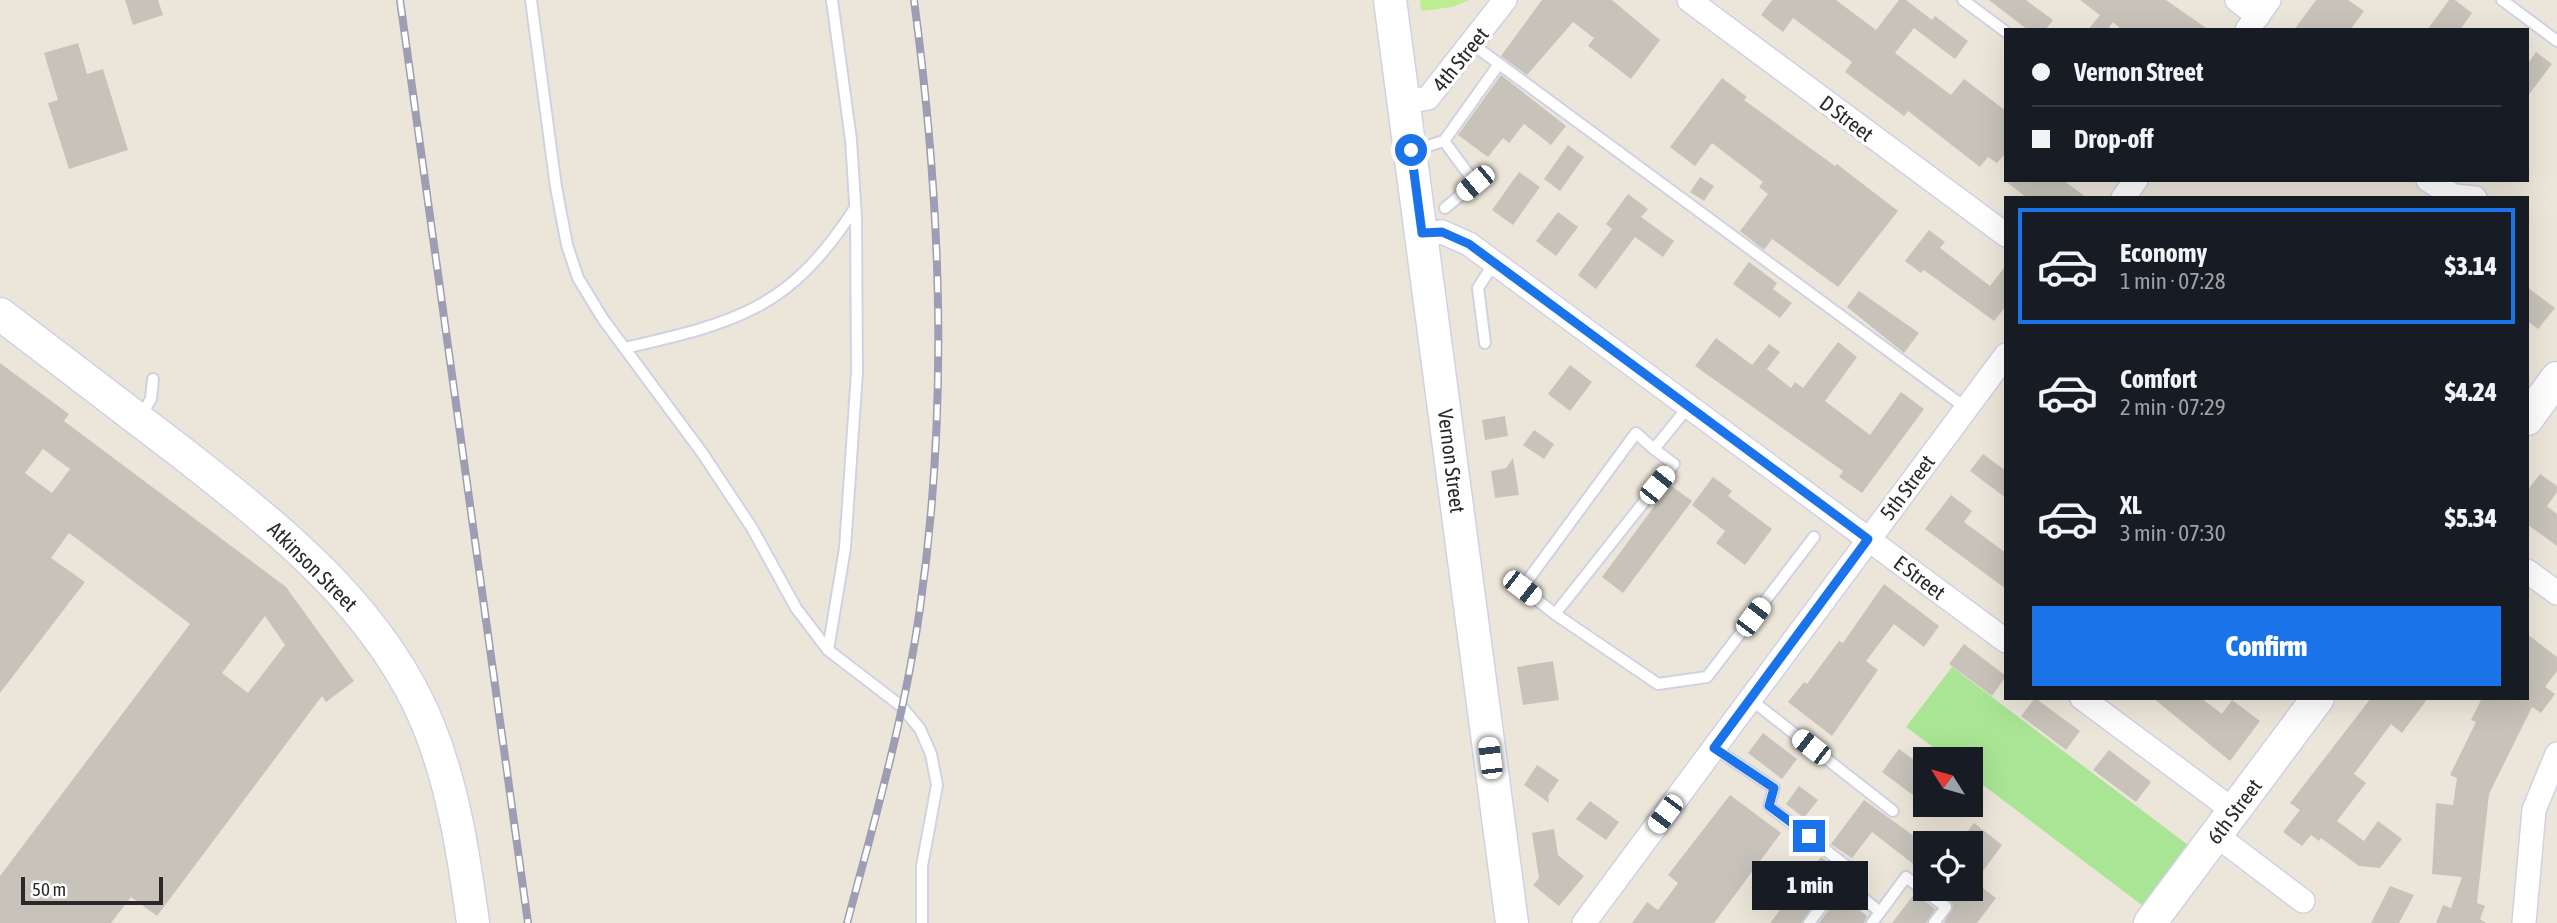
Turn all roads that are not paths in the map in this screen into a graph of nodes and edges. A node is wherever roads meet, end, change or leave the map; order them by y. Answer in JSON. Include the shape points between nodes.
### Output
{"nodes":[{"id":1,"x":531,"y":0,"type":"edge"},
{"id":2,"x":832,"y":0,"type":"edge"},
{"id":3,"x":1390,"y":0,"type":"edge"},
{"id":4,"x":1505,"y":0,"type":"edge"},
{"id":5,"x":1689,"y":0,"type":"edge"},
{"id":6,"x":1963,"y":0,"type":"edge"},
{"id":7,"x":2237,"y":0,"type":"edge"},
{"id":8,"x":2502,"y":0,"type":"edge"},
{"id":9,"x":2258,"y":15,"type":"edge"},
{"id":10,"x":2004,"y":31,"type":"edge"},
{"id":11,"x":2557,"y":41,"type":"edge"},
{"id":12,"x":1472,"y":44,"type":"junction"},
{"id":13,"x":1499,"y":64,"type":"junction"},
{"id":14,"x":1405,"y":102,"type":"junction"},
{"id":15,"x":1444,"y":141,"type":"junction"},
{"id":16,"x":1411,"y":150,"type":"junction"},
{"id":17,"x":2431,"y":182,"type":"edge"},
{"id":18,"x":2454,"y":196,"type":"edge"},
{"id":19,"x":856,"y":207,"type":"junction"},
{"id":20,"x":1446,"y":208,"type":"dead end"},
{"id":21,"x":1422,"y":233,"type":"junction"},
{"id":22,"x":2004,"y":234,"type":"edge"},
{"id":23,"x":1495,"y":262,"type":"junction"},
{"id":24,"x":0,"y":314,"type":"edge"},
{"id":25,"x":1485,"y":343,"type":"dead end"},
{"id":26,"x":625,"y":348,"type":"junction"},
{"id":27,"x":2004,"y":358,"type":"edge"},
{"id":28,"x":2557,"y":378,"type":"edge"},
{"id":29,"x":153,"y":379,"type":"dead end"},
{"id":30,"x":1689,"y":406,"type":"junction"},
{"id":31,"x":1966,"y":408,"type":"junction"},
{"id":32,"x":2529,"y":416,"type":"edge"},
{"id":33,"x":138,"y":419,"type":"junction"},
{"id":34,"x":1654,"y":449,"type":"junction"},
{"id":35,"x":1814,"y":537,"type":"dead end"},
{"id":36,"x":1868,"y":539,"type":"junction"},
{"id":37,"x":2529,"y":572,"type":"edge"},
{"id":38,"x":2557,"y":593,"type":"edge"},
{"id":39,"x":1555,"y":614,"type":"junction"},
{"id":40,"x":2004,"y":640,"type":"edge"},
{"id":41,"x":828,"y":649,"type":"junction"},
{"id":42,"x":1750,"y":699,"type":"junction"},
{"id":43,"x":2084,"y":700,"type":"edge"},
{"id":44,"x":2317,"y":700,"type":"edge"},
{"id":45,"x":1714,"y":748,"type":"junction"},
{"id":46,"x":2557,"y":754,"type":"edge"},
{"id":47,"x":1893,"y":811,"type":"dead end"},
{"id":48,"x":2225,"y":823,"type":"junction"},
{"id":49,"x":1841,"y":880,"type":"junction"},
{"id":50,"x":2303,"y":901,"type":"dead end"},
{"id":51,"x":1880,"y":912,"type":"junction"},
{"id":52,"x":473,"y":923,"type":"edge"},
{"id":53,"x":922,"y":923,"type":"edge"},
{"id":54,"x":1512,"y":923,"type":"edge"},
{"id":55,"x":1584,"y":923,"type":"edge"},
{"id":56,"x":1809,"y":923,"type":"edge"},
{"id":57,"x":1872,"y":923,"type":"edge"},
{"id":58,"x":1934,"y":923,"type":"edge"},
{"id":59,"x":2150,"y":923,"type":"edge"},
{"id":60,"x":2524,"y":923,"type":"edge"}],
"edges":[{"from":1,"to":26,"type":"lane","via":[[567,245],[578,278]]},
{"from":2,"to":19,"type":"lane"},
{"from":3,"to":14,"type":"main road","name":"Vernon Street"},
{"from":4,"to":12,"type":"street","name":"4th Street"},
{"from":5,"to":22,"type":"street","name":"D Street"},
{"from":6,"to":10,"type":"lane"},
{"from":7,"to":9,"type":"street"},
{"from":8,"to":11,"type":"lane"},
{"from":12,"to":13,"type":"lane"},
{"from":12,"to":14,"type":"street","name":"4th Street","via":[[1428,98]]},
{"from":13,"to":15,"type":"lane"},
{"from":13,"to":31,"type":"lane"},
{"from":14,"to":16,"type":"main road","name":"Vernon Street"},
{"from":15,"to":16,"type":"lane"},
{"from":15,"to":20,"type":"lane","via":[[1475,183]]},
{"from":16,"to":21,"type":"main road","name":"Vernon Street"},
{"from":17,"to":18,"type":"street"},
{"from":19,"to":26,"type":"lane","via":[[819,260],[762,304],[719,324]]},
{"from":19,"to":41,"type":"lane","via":[[856,372],[845,548]]},
{"from":21,"to":23,"type":"street","name":"E Street","via":[[1452,234]]},
{"from":21,"to":54,"type":"main road","name":"Vernon Street"},
{"from":23,"to":25,"type":"lane","via":[[1478,288]]},
{"from":23,"to":30,"type":"street","name":"E Street"},
{"from":24,"to":33,"type":"main road","name":"Atkinson Street"},
{"from":26,"to":41,"type":"lane","via":[[703,454],[796,608]]},
{"from":27,"to":31,"type":"street","name":"5th Street"},
{"from":28,"to":32,"type":"main road"},
{"from":29,"to":33,"type":"lane","via":[[151,399]]},
{"from":30,"to":34,"type":"lane"},
{"from":30,"to":36,"type":"street","name":"E Street"},
{"from":31,"to":36,"type":"street","name":"5th Street"},
{"from":33,"to":52,"type":"main road","name":"Atkinson Street","via":[[306,554],[386,648],[410,686],[447,779]]},
{"from":34,"to":39,"type":"lane","via":[[1674,464]]},
{"from":34,"to":39,"type":"lane","via":[[1636,433],[1522,588]]},
{"from":35,"to":39,"type":"lane","via":[[1707,677],[1658,684]]},
{"from":36,"to":40,"type":"street","name":"E Street"},
{"from":36,"to":42,"type":"street","name":"5th Street"},
{"from":37,"to":38,"type":"street"},
{"from":41,"to":53,"type":"lane","via":[[901,706],[920,729],[931,754],[937,785],[922,866]]},
{"from":42,"to":45,"type":"street","name":"5th Street"},
{"from":42,"to":47,"type":"lane"},
{"from":43,"to":48,"type":"street"},
{"from":44,"to":48,"type":"main road","name":"6th Street"},
{"from":45,"to":49,"type":"lane","via":[[1774,788],[1769,806],[1850,869]]},
{"from":45,"to":55,"type":"street","name":"5th Street"},
{"from":46,"to":60,"type":"street","via":[[2534,810]]},
{"from":48,"to":50,"type":"street"},
{"from":48,"to":59,"type":"main road","name":"6th Street"},
{"from":49,"to":51,"type":"lane"},
{"from":49,"to":56,"type":"lane"},
{"from":51,"to":57,"type":"lane"},
{"from":51,"to":58,"type":"lane","via":[[1906,877],[1945,907]]}]}
